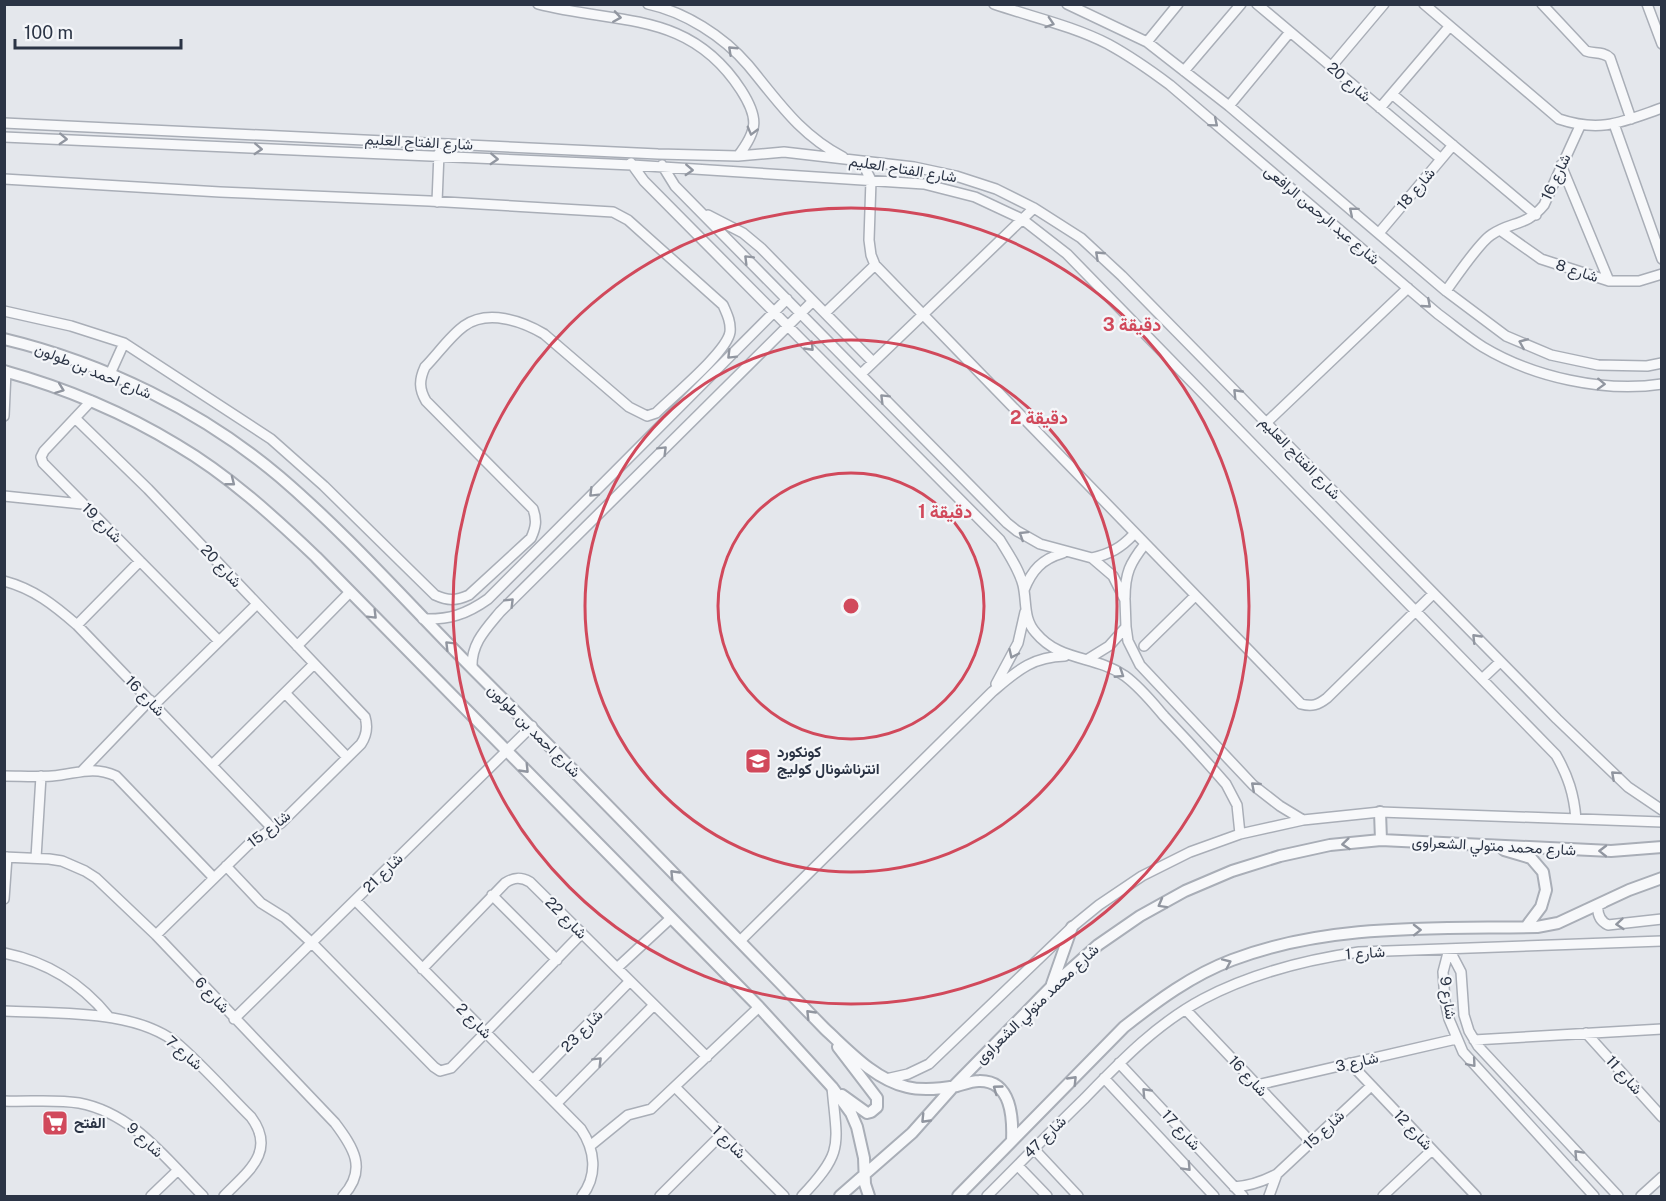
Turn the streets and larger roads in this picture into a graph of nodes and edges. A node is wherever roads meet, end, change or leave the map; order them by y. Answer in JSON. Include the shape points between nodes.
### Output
{"nodes":[{"id":1,"x":538,"y":4,"type":"edge"},
{"id":2,"x":648,"y":4,"type":"edge"},
{"id":3,"x":994,"y":4,"type":"edge"},
{"id":4,"x":1067,"y":4,"type":"edge"},
{"id":5,"x":1178,"y":4,"type":"edge"},
{"id":6,"x":1241,"y":4,"type":"edge"},
{"id":7,"x":1257,"y":4,"type":"edge"},
{"id":8,"x":1384,"y":4,"type":"edge"},
{"id":9,"x":1424,"y":4,"type":"edge"},
{"id":10,"x":1542,"y":4,"type":"edge"},
{"id":11,"x":1647,"y":4,"type":"edge"},
{"id":12,"x":1080,"y":6,"type":"edge"},
{"id":13,"x":1449,"y":27,"type":"junction"},
{"id":14,"x":1290,"y":32,"type":"junction"},
{"id":15,"x":1147,"y":42,"type":"junction"},
{"id":16,"x":1662,"y":44,"type":"edge"},
{"id":17,"x":1331,"y":67,"type":"junction"},
{"id":18,"x":1185,"y":71,"type":"junction"},
{"id":19,"x":1195,"y":79,"type":"junction"},
{"id":20,"x":1392,"y":94,"type":"junction"},
{"id":21,"x":1182,"y":96,"type":"junction"},
{"id":22,"x":1229,"y":106,"type":"junction"},
{"id":23,"x":1380,"y":108,"type":"junction"},
{"id":24,"x":1662,"y":108,"type":"edge"},
{"id":25,"x":1631,"y":119,"type":"junction"},
{"id":26,"x":4,"y":123,"type":"edge"},
{"id":27,"x":1614,"y":124,"type":"junction"},
{"id":28,"x":1580,"y":126,"type":"junction"},
{"id":29,"x":4,"y":137,"type":"edge"},
{"id":30,"x":440,"y":143,"type":"junction"},
{"id":31,"x":1453,"y":145,"type":"junction"},
{"id":32,"x":629,"y":152,"type":"junction"},
{"id":33,"x":658,"y":154,"type":"junction"},
{"id":34,"x":738,"y":156,"type":"junction"},
{"id":35,"x":439,"y":157,"type":"junction"},
{"id":36,"x":1441,"y":159,"type":"junction"},
{"id":37,"x":850,"y":160,"type":"junction"},
{"id":38,"x":862,"y":162,"type":"junction"},
{"id":39,"x":632,"y":165,"type":"junction"},
{"id":40,"x":1562,"y":165,"type":"junction"},
{"id":41,"x":663,"y":168,"type":"junction"},
{"id":42,"x":4,"y":179,"type":"edge"},
{"id":43,"x":871,"y":180,"type":"junction"},
{"id":44,"x":437,"y":202,"type":"junction"},
{"id":45,"x":1035,"y":207,"type":"junction"},
{"id":46,"x":702,"y":213,"type":"junction"},
{"id":47,"x":1536,"y":215,"type":"junction"},
{"id":48,"x":1022,"y":219,"type":"junction"},
{"id":49,"x":1500,"y":230,"type":"junction"},
{"id":50,"x":1379,"y":233,"type":"junction"},
{"id":51,"x":1662,"y":259,"type":"edge"},
{"id":52,"x":875,"y":266,"type":"junction"},
{"id":53,"x":1662,"y":274,"type":"edge"},
{"id":54,"x":1610,"y":281,"type":"junction"},
{"id":55,"x":1408,"y":288,"type":"junction"},
{"id":56,"x":1446,"y":291,"type":"junction"},
{"id":57,"x":787,"y":299,"type":"junction"},
{"id":58,"x":813,"y":301,"type":"junction"},
{"id":59,"x":4,"y":311,"type":"edge"},
{"id":60,"x":775,"y":312,"type":"junction"},
{"id":61,"x":801,"y":313,"type":"junction"},
{"id":62,"x":825,"y":313,"type":"junction"},
{"id":63,"x":922,"y":315,"type":"junction"},
{"id":64,"x":789,"y":325,"type":"junction"},
{"id":65,"x":4,"y":339,"type":"edge"},
{"id":66,"x":124,"y":343,"type":"junction"},
{"id":67,"x":873,"y":362,"type":"junction"},
{"id":68,"x":1662,"y":363,"type":"edge"},
{"id":69,"x":5,"y":371,"type":"edge"},
{"id":70,"x":110,"y":374,"type":"junction"},
{"id":71,"x":861,"y":374,"type":"junction"},
{"id":72,"x":1662,"y":384,"type":"edge"},
{"id":73,"x":91,"y":400,"type":"junction"},
{"id":74,"x":4,"y":416,"type":"edge"},
{"id":75,"x":75,"y":418,"type":"junction"},
{"id":76,"x":1266,"y":423,"type":"junction"},
{"id":77,"x":4,"y":496,"type":"edge"},
{"id":78,"x":82,"y":504,"type":"junction"},
{"id":79,"x":1134,"y":534,"type":"junction"},
{"id":80,"x":1145,"y":544,"type":"junction"},
{"id":81,"x":1065,"y":552,"type":"junction"},
{"id":82,"x":1092,"y":558,"type":"junction"},
{"id":83,"x":140,"y":561,"type":"junction"},
{"id":84,"x":4,"y":581,"type":"edge"},
{"id":85,"x":1024,"y":590,"type":"junction"},
{"id":86,"x":350,"y":592,"type":"junction"},
{"id":87,"x":1433,"y":594,"type":"junction"},
{"id":88,"x":1195,"y":596,"type":"junction"},
{"id":89,"x":1125,"y":600,"type":"junction"},
{"id":90,"x":257,"y":604,"type":"junction"},
{"id":91,"x":1415,"y":611,"type":"junction"},
{"id":92,"x":1025,"y":612,"type":"junction"},
{"id":93,"x":423,"y":619,"type":"junction"},
{"id":94,"x":77,"y":625,"type":"junction"},
{"id":95,"x":1126,"y":627,"type":"junction"},
{"id":96,"x":219,"y":641,"type":"junction"},
{"id":97,"x":297,"y":646,"type":"junction"},
{"id":98,"x":1144,"y":646,"type":"dead end"},
{"id":99,"x":1067,"y":656,"type":"junction"},
{"id":100,"x":1088,"y":659,"type":"junction"},
{"id":101,"x":1500,"y":662,"type":"junction"},
{"id":102,"x":314,"y":664,"type":"junction"},
{"id":103,"x":472,"y":669,"type":"junction"},
{"id":104,"x":1482,"y":679,"type":"junction"},
{"id":105,"x":992,"y":692,"type":"junction"},
{"id":106,"x":285,"y":693,"type":"junction"},
{"id":107,"x":152,"y":703,"type":"junction"},
{"id":108,"x":365,"y":717,"type":"joint"},
{"id":109,"x":532,"y":726,"type":"junction"},
{"id":110,"x":507,"y":751,"type":"junction"},
{"id":111,"x":347,"y":758,"type":"junction"},
{"id":112,"x":212,"y":765,"type":"junction"},
{"id":113,"x":82,"y":771,"type":"junction"},
{"id":114,"x":4,"y":776,"type":"edge"},
{"id":115,"x":41,"y":776,"type":"junction"},
{"id":116,"x":1662,"y":810,"type":"edge"},
{"id":117,"x":1380,"y":812,"type":"junction"},
{"id":118,"x":1304,"y":819,"type":"junction"},
{"id":119,"x":1576,"y":819,"type":"junction"},
{"id":120,"x":1662,"y":822,"type":"edge"},
{"id":121,"x":273,"y":829,"type":"junction"},
{"id":122,"x":1240,"y":834,"type":"junction"},
{"id":123,"x":1381,"y":840,"type":"junction"},
{"id":124,"x":1487,"y":845,"type":"junction"},
{"id":125,"x":1662,"y":847,"type":"edge"},
{"id":126,"x":6,"y":857,"type":"edge"},
{"id":127,"x":36,"y":858,"type":"junction"},
{"id":128,"x":225,"y":867,"type":"junction"},
{"id":129,"x":214,"y":878,"type":"junction"},
{"id":130,"x":1662,"y":878,"type":"edge"},
{"id":131,"x":492,"y":895,"type":"junction"},
{"id":132,"x":4,"y":899,"type":"edge"},
{"id":133,"x":355,"y":900,"type":"junction"},
{"id":134,"x":1603,"y":903,"type":"junction"},
{"id":135,"x":671,"y":918,"type":"junction"},
{"id":136,"x":1662,"y":919,"type":"edge"},
{"id":137,"x":1072,"y":927,"type":"junction"},
{"id":138,"x":1526,"y":927,"type":"junction"},
{"id":139,"x":582,"y":933,"type":"junction"},
{"id":140,"x":156,"y":935,"type":"junction"},
{"id":141,"x":740,"y":941,"type":"junction"},
{"id":142,"x":1662,"y":941,"type":"edge"},
{"id":143,"x":312,"y":943,"type":"junction"},
{"id":144,"x":1449,"y":949,"type":"junction"},
{"id":145,"x":4,"y":953,"type":"edge"},
{"id":146,"x":557,"y":960,"type":"junction"},
{"id":147,"x":617,"y":968,"type":"junction"},
{"id":148,"x":422,"y":969,"type":"junction"},
{"id":149,"x":630,"y":981,"type":"junction"},
{"id":150,"x":1051,"y":987,"type":"junction"},
{"id":151,"x":654,"y":1005,"type":"junction"},
{"id":152,"x":759,"y":1007,"type":"junction"},
{"id":153,"x":1186,"y":1010,"type":"junction"},
{"id":154,"x":4,"y":1011,"type":"edge"},
{"id":155,"x":109,"y":1017,"type":"junction"},
{"id":156,"x":234,"y":1019,"type":"junction"},
{"id":157,"x":825,"y":1029,"type":"junction"},
{"id":158,"x":1662,"y":1029,"type":"edge"},
{"id":159,"x":486,"y":1033,"type":"junction"},
{"id":160,"x":1586,"y":1033,"type":"junction"},
{"id":161,"x":1456,"y":1039,"type":"junction"},
{"id":162,"x":1474,"y":1040,"type":"junction"},
{"id":163,"x":707,"y":1057,"type":"junction"},
{"id":164,"x":1119,"y":1063,"type":"junction"},
{"id":165,"x":1350,"y":1063,"type":"junction"},
{"id":166,"x":1104,"y":1078,"type":"junction"},
{"id":167,"x":886,"y":1079,"type":"junction"},
{"id":168,"x":533,"y":1080,"type":"junction"},
{"id":169,"x":1257,"y":1085,"type":"junction"},
{"id":170,"x":1371,"y":1086,"type":"junction"},
{"id":171,"x":675,"y":1087,"type":"junction"},
{"id":172,"x":953,"y":1087,"type":"junction"},
{"id":173,"x":832,"y":1088,"type":"junction"},
{"id":174,"x":4,"y":1101,"type":"edge"},
{"id":175,"x":556,"y":1103,"type":"junction"},
{"id":176,"x":1662,"y":1117,"type":"edge"},
{"id":177,"x":722,"y":1134,"type":"junction"},
{"id":178,"x":1012,"y":1142,"type":"junction"},
{"id":179,"x":1311,"y":1142,"type":"junction"},
{"id":180,"x":590,"y":1146,"type":"junction"},
{"id":181,"x":1034,"y":1149,"type":"junction"},
{"id":182,"x":1432,"y":1150,"type":"junction"},
{"id":183,"x":1018,"y":1166,"type":"junction"},
{"id":184,"x":177,"y":1171,"type":"junction"},
{"id":185,"x":865,"y":1173,"type":"junction"},
{"id":186,"x":1277,"y":1174,"type":"junction"},
{"id":187,"x":1662,"y":1177,"type":"edge"},
{"id":188,"x":1234,"y":1187,"type":"junction"},
{"id":189,"x":585,"y":1195,"type":"edge"},
{"id":190,"x":150,"y":1197,"type":"edge"},
{"id":191,"x":203,"y":1197,"type":"edge"},
{"id":192,"x":224,"y":1197,"type":"edge"},
{"id":193,"x":344,"y":1197,"type":"edge"},
{"id":194,"x":660,"y":1197,"type":"edge"},
{"id":195,"x":783,"y":1197,"type":"edge"},
{"id":196,"x":802,"y":1197,"type":"edge"},
{"id":197,"x":840,"y":1197,"type":"edge"},
{"id":198,"x":869,"y":1197,"type":"edge"},
{"id":199,"x":958,"y":1197,"type":"edge"},
{"id":200,"x":987,"y":1197,"type":"edge"},
{"id":201,"x":1047,"y":1197,"type":"edge"},
{"id":202,"x":1078,"y":1197,"type":"edge"},
{"id":203,"x":1214,"y":1197,"type":"edge"},
{"id":204,"x":1243,"y":1197,"type":"edge"},
{"id":205,"x":1269,"y":1197,"type":"edge"},
{"id":206,"x":1383,"y":1197,"type":"edge"},
{"id":207,"x":1476,"y":1197,"type":"edge"},
{"id":208,"x":1594,"y":1197,"type":"edge"},
{"id":209,"x":1618,"y":1197,"type":"edge"},
{"id":210,"x":1641,"y":1197,"type":"edge"}],
"edges":[{"from":1,"to":34,"type":"street","one_way":true,"via":[[645,22],[690,40],[710,54],[728,71],[752,107],[755,119],[750,139]]},
{"from":37,"to":2,"type":"street","one_way":true,"via":[[823,146],[801,127],[727,45],[678,14]]},
{"from":3,"to":21,"type":"street","name":"شارع عبد الرحمن الرافعى","one_way":true,"via":[[1106,43],[1139,62]]},
{"from":4,"to":12,"type":"street","name":"شارع عبد الرحمن الرافعى"},
{"from":5,"to":15,"type":"street"},
{"from":6,"to":18,"type":"street"},
{"from":7,"to":14,"type":"street","name":"شارع 20"},
{"from":8,"to":17,"type":"street"},
{"from":9,"to":13,"type":"street"},
{"from":10,"to":25,"type":"street","via":[[1586,51],[1610,58]]},
{"from":11,"to":16,"type":"street"},
{"from":12,"to":15,"type":"street","name":"شارع عبد الرحمن الرافعى"},
{"from":13,"to":20,"type":"street"},
{"from":13,"to":28,"type":"street","via":[[1559,119]]},
{"from":14,"to":17,"type":"street","name":"شارع 20"},
{"from":14,"to":22,"type":"street"},
{"from":15,"to":18,"type":"street","name":"شارع عبد الرحمن الرافعى"},
{"from":17,"to":23,"type":"street","name":"شارع 20"},
{"from":18,"to":19,"type":"street","name":"شارع عبد الرحمن الرافعى"},
{"from":19,"to":21,"type":"street"},
{"from":19,"to":22,"type":"street","name":"شارع عبد الرحمن الرافعى"},
{"from":20,"to":23,"type":"street"},
{"from":20,"to":31,"type":"street","name":"شارع 20"},
{"from":21,"to":55,"type":"street","name":"شارع عبد الرحمن الرافعى","one_way":true},
{"from":50,"to":22,"type":"street","name":"شارع عبد الرحمن الرافعى","one_way":true},
{"from":23,"to":36,"type":"street","name":"شارع 20"},
{"from":24,"to":25,"type":"street"},
{"from":25,"to":27,"type":"street"},
{"from":26,"to":30,"type":"street","name":"شارع الفتاح العليم"},
{"from":27,"to":28,"type":"street"},
{"from":27,"to":51,"type":"street"},
{"from":28,"to":40,"type":"street","name":"شارع 16"},
{"from":29,"to":35,"type":"street","name":"شارع الفتاح العليم","one_way":true},
{"from":30,"to":32,"type":"street","name":"شارع الفتاح العليم"},
{"from":30,"to":35,"type":"street"},
{"from":31,"to":36,"type":"street","name":"شارع 18"},
{"from":31,"to":47,"type":"street","name":"شارع 20"},
{"from":32,"to":33,"type":"street","name":"شارع الفتاح العليم"},
{"from":32,"to":39,"type":"street"},
{"from":33,"to":34,"type":"street","name":"شارع الفتاح العليم"},
{"from":33,"to":41,"type":"street"},
{"from":34,"to":37,"type":"street","name":"شارع الفتاح العليم","via":[[784,152]]},
{"from":35,"to":39,"type":"street","name":"شارع الفتاح العليم","one_way":true},
{"from":35,"to":44,"type":"street"},
{"from":36,"to":50,"type":"street","name":"شارع 18"},
{"from":37,"to":38,"type":"street","name":"شارع الفتاح العليم"},
{"from":38,"to":43,"type":"street"},
{"from":38,"to":45,"type":"street","name":"شارع الفتاح العليم","via":[[956,176]]},
{"from":39,"to":41,"type":"street","name":"شارع الفتاح العليم"},
{"from":39,"to":60,"type":"street"},
{"from":40,"to":47,"type":"street","name":"شارع 16"},
{"from":40,"to":54,"type":"street"},
{"from":41,"to":43,"type":"street","name":"شارع الفتاح العليم","one_way":true},
{"from":41,"to":46,"type":"street"},
{"from":42,"to":44,"type":"street"},
{"from":43,"to":48,"type":"street","name":"شارع الفتاح العليم","via":[[924,184],[975,197]]},
{"from":43,"to":52,"type":"street","via":[[869,240]]},
{"from":44,"to":66,"type":"street","via":[[598,210],[621,215],[723,305],[730,319],[730,334],[722,349],[656,413],[647,416],[628,408],[530,325],[497,318],[465,325],[425,367],[421,391],[426,401],[533,509],[537,519],[531,538],[464,598],[446,600],[435,595],[271,439]]},
{"from":45,"to":48,"type":"street"},
{"from":76,"to":45,"type":"street","name":"شارع الفتاح العليم","one_way":true,"via":[[1122,276],[1081,238]]},
{"from":57,"to":46,"type":"street","one_way":true},
{"from":46,"to":58,"type":"street","via":[[752,240]]},
{"from":47,"to":49,"type":"street","name":"شارع 16"},
{"from":48,"to":63,"type":"street"},
{"from":48,"to":91,"type":"street","name":"شارع الفتاح العليم","via":[[1067,254]]},
{"from":49,"to":54,"type":"street","name":"شارع 8","via":[[1541,258]]},
{"from":49,"to":56,"type":"street","name":"شارع 16","via":[[1489,236]]},
{"from":50,"to":56,"type":"street","name":"شارع عبد الرحمن الرافعى"},
{"from":52,"to":62,"type":"street"},
{"from":52,"to":63,"type":"street"},
{"from":53,"to":54,"type":"street","name":"شارع 8","via":[[1639,281]]},
{"from":55,"to":72,"type":"street","name":"شارع عبد الرحمن الرافعى","one_way":true,"via":[[1484,347],[1534,371],[1589,384]]},
{"from":55,"to":76,"type":"street"},
{"from":68,"to":56,"type":"street","name":"شارع عبد الرحمن الرافعى","one_way":true,"via":[[1598,365],[1551,355],[1506,336]]},
{"from":57,"to":60,"type":"street"},
{"from":57,"to":61,"type":"street"},
{"from":58,"to":61,"type":"street"},
{"from":58,"to":62,"type":"street"},
{"from":59,"to":66,"type":"street"},
{"from":60,"to":64,"type":"street"},
{"from":60,"to":93,"type":"street","one_way":true,"via":[[488,598],[456,616]]},
{"from":61,"to":64,"type":"street"},
{"from":61,"to":71,"type":"street"},
{"from":62,"to":67,"type":"street"},
{"from":63,"to":67,"type":"street"},
{"from":63,"to":79,"type":"street"},
{"from":64,"to":85,"type":"street","one_way":true,"via":[[1000,540]]},
{"from":103,"to":64,"type":"street","one_way":true,"via":[[477,641],[500,612]]},
{"from":65,"to":70,"type":"street","name":"شارع احمد بن طولون"},
{"from":66,"to":70,"type":"street"},
{"from":67,"to":71,"type":"street"},
{"from":69,"to":73,"type":"street","name":"شارع احمد بن طولون","one_way":true},
{"from":69,"to":74,"type":"street"},
{"from":70,"to":93,"type":"street","name":"شارع احمد بن طولون","via":[[184,411],[280,477]]},
{"from":81,"to":71,"type":"street","one_way":true,"via":[[1034,541],[1007,523]]},
{"from":73,"to":75,"type":"street","name":"شارع 19"},
{"from":73,"to":86,"type":"street","name":"شارع احمد بن طولون","one_way":true,"via":[[178,445],[224,477],[272,515]]},
{"from":75,"to":78,"type":"street","name":"شارع 19","via":[[44,451],[42,460]]},
{"from":75,"to":90,"type":"street","name":"شارع 20"},
{"from":76,"to":87,"type":"street","name":"شارع الفتاح العليم"},
{"from":77,"to":78,"type":"street"},
{"from":78,"to":83,"type":"street","name":"شارع 19"},
{"from":79,"to":80,"type":"street"},
{"from":79,"to":82,"type":"street","via":[[1108,555]]},
{"from":80,"to":88,"type":"street"},
{"from":80,"to":89,"type":"street","via":[[1132,560],[1125,580]]},
{"from":81,"to":82,"type":"street"},
{"from":81,"to":85,"type":"street","via":[[1039,565]]},
{"from":82,"to":89,"type":"street","via":[[1113,576]]},
{"from":83,"to":94,"type":"street"},
{"from":83,"to":96,"type":"street","name":"شارع 19"},
{"from":84,"to":94,"type":"street","name":"شارع 16","via":[[43,597]]},
{"from":85,"to":92,"type":"street"},
{"from":86,"to":97,"type":"street"},
{"from":86,"to":110,"type":"street","name":"شارع احمد بن طولون","one_way":true},
{"from":87,"to":91,"type":"street"},
{"from":101,"to":87,"type":"street","name":"شارع الفتاح العليم","one_way":true},
{"from":88,"to":91,"type":"street","via":[[1294,698],[1310,706],[1327,698]]},
{"from":88,"to":98,"type":"street"},
{"from":89,"to":95,"type":"street"},
{"from":90,"to":96,"type":"street"},
{"from":90,"to":97,"type":"street","name":"شارع 20"},
{"from":91,"to":104,"type":"street","name":"شارع الفتاح العليم"},
{"from":92,"to":99,"type":"street","via":[[1033,631],[1048,646]]},
{"from":92,"to":105,"type":"street","one_way":true,"via":[[1015,650]]},
{"from":103,"to":93,"type":"street","name":"شارع احمد بن طولون","one_way":true},
{"from":94,"to":107,"type":"street","name":"شارع 16"},
{"from":95,"to":100,"type":"street","via":[[1109,646]]},
{"from":118,"to":95,"type":"street","one_way":true,"via":[[1253,785],[1149,675],[1133,653]]},
{"from":96,"to":107,"type":"street"},
{"from":97,"to":102,"type":"street","name":"شارع 20"},
{"from":99,"to":100,"type":"street"},
{"from":99,"to":105,"type":"street","via":[[1051,656],[1022,666]]},
{"from":100,"to":122,"type":"street","one_way":true,"via":[[1115,670],[1137,687],[1226,784],[1237,805]]},
{"from":101,"to":104,"type":"street"},
{"from":116,"to":101,"type":"street","name":"شارع الفتاح العليم","one_way":true,"via":[[1606,767]]},
{"from":102,"to":106,"type":"street"},
{"from":102,"to":108,"type":"street","name":"شارع 20"},
{"from":103,"to":109,"type":"street","name":"شارع احمد بن طولون"},
{"from":104,"to":119,"type":"street","name":"شارع الفتاح العليم","via":[[1556,755],[1574,796]]},
{"from":105,"to":141,"type":"street"},
{"from":106,"to":111,"type":"street"},
{"from":106,"to":112,"type":"street"},
{"from":107,"to":112,"type":"street","name":"شارع 16"},
{"from":107,"to":113,"type":"street"},
{"from":108,"to":111,"type":"street","name":"شارع 15","via":[[364,739]]},
{"from":109,"to":110,"type":"street","name":"شارع 21"},
{"from":141,"to":109,"type":"street","name":"شارع احمد بن طولون","one_way":true},
{"from":110,"to":133,"type":"street","name":"شارع 21"},
{"from":110,"to":135,"type":"street","name":"شارع احمد بن طولون","one_way":true},
{"from":111,"to":121,"type":"street","name":"شارع 15"},
{"from":112,"to":121,"type":"street","name":"شارع 16"},
{"from":113,"to":115,"type":"street"},
{"from":113,"to":129,"type":"street","via":[[94,769],[116,776]]},
{"from":114,"to":115,"type":"street"},
{"from":115,"to":127,"type":"street"},
{"from":117,"to":118,"type":"street"},
{"from":117,"to":119,"type":"street"},
{"from":117,"to":123,"type":"street"},
{"from":118,"to":122,"type":"street"},
{"from":119,"to":120,"type":"street"},
{"from":121,"to":128,"type":"street","name":"شارع 15","via":[[253,840]]},
{"from":122,"to":137,"type":"street","via":[[1190,852],[1142,876]]},
{"from":123,"to":124,"type":"street","name":"شارع محمد متولي الشعراوى"},
{"from":123,"to":150,"type":"street","name":"شارع محمد متولي الشعراوى","one_way":true,"via":[[1330,845],[1280,856],[1185,891],[1098,945]]},
{"from":125,"to":124,"type":"street","name":"شارع محمد متولي الشعراوى","one_way":true,"via":[[1611,851]]},
{"from":124,"to":138,"type":"street","via":[[1531,858],[1543,872],[1546,890],[1541,907]]},
{"from":126,"to":127,"type":"street","name":"شارع 6"},
{"from":126,"to":132,"type":"street"},
{"from":127,"to":140,"type":"street","name":"شارع 6","via":[[62,861],[85,871]]},
{"from":128,"to":129,"type":"street","name":"شارع 15"},
{"from":128,"to":143,"type":"street","via":[[261,903],[285,918]]},
{"from":129,"to":140,"type":"street","name":"شارع 15"},
{"from":130,"to":134,"type":"street"},
{"from":131,"to":139,"type":"street","name":"شارع 22","via":[[510,879],[524,879]]},
{"from":131,"to":146,"type":"street"},
{"from":131,"to":148,"type":"street","name":"شارع 22"},
{"from":133,"to":143,"type":"street","name":"شارع 21"},
{"from":133,"to":148,"type":"street","name":"شارع 2"},
{"from":136,"to":134,"type":"street","one_way":true,"via":[[1608,924],[1598,915],[1598,905]]},
{"from":134,"to":138,"type":"street","via":[[1558,923]]},
{"from":135,"to":147,"type":"street"},
{"from":135,"to":152,"type":"street","name":"شارع احمد بن طولون"},
{"from":137,"to":150,"type":"street"},
{"from":137,"to":167,"type":"street","via":[[929,1064]]},
{"from":178,"to":138,"type":"street","one_way":true,"via":[[1131,1021],[1184,984],[1230,960],[1317,936],[1361,931]]},
{"from":139,"to":146,"type":"street"},
{"from":139,"to":147,"type":"street","name":"شارع 22"},
{"from":140,"to":156,"type":"street","name":"شارع 6"},
{"from":157,"to":141,"type":"street","name":"شارع احمد بن طولون","one_way":true},
{"from":142,"to":144,"type":"street","name":"شارع 1"},
{"from":143,"to":156,"type":"street","name":"شارع 21"},
{"from":143,"to":159,"type":"street","via":[[437,1069],[451,1068]]},
{"from":144,"to":153,"type":"street","name":"شارع 1","via":[[1359,952],[1277,967],[1238,982]]},
{"from":144,"to":161,"type":"street","name":"شارع 9","via":[[1443,972],[1449,1019]]},
{"from":144,"to":162,"type":"street","name":"شارع 9","via":[[1461,972],[1464,1015]]},
{"from":145,"to":155,"type":"street","via":[[62,974],[96,1001]]},
{"from":146,"to":159,"type":"street"},
{"from":147,"to":149,"type":"street","name":"شارع 22"},
{"from":148,"to":159,"type":"street","name":"شارع 2"},
{"from":149,"to":151,"type":"street","name":"شارع 22"},
{"from":149,"to":168,"type":"street","name":"شارع 23"},
{"from":150,"to":172,"type":"street","name":"شارع محمد متولي الشعراوى"},
{"from":151,"to":163,"type":"street","name":"شارع 22"},
{"from":175,"to":151,"type":"street","one_way":true},
{"from":152,"to":163,"type":"street"},
{"from":152,"to":173,"type":"street","name":"شارع احمد بن طولون"},
{"from":153,"to":164,"type":"street","name":"شارع 1"},
{"from":153,"to":169,"type":"street","name":"شارع 16"},
{"from":154,"to":155,"type":"street","name":"شارع 7"},
{"from":155,"to":192,"type":"street","name":"شارع 7","via":[[148,1027],[178,1044],[257,1126],[262,1147],[259,1158]]},
{"from":156,"to":193,"type":"street","name":"شارع 6","via":[[348,1140],[357,1165],[355,1178]]},
{"from":157,"to":167,"type":"street","name":"شارع احمد بن طولون"},
{"from":157,"to":173,"type":"street","via":[[877,1098],[877,1107],[872,1112],[863,1111]]},
{"from":158,"to":160,"type":"street"},
{"from":159,"to":168,"type":"street","name":"شارع 2"},
{"from":160,"to":162,"type":"street"},
{"from":160,"to":176,"type":"street","name":"شارع 11"},
{"from":161,"to":165,"type":"street","name":"شارع 3"},
{"from":161,"to":208,"type":"street","name":"شارع 9","one_way":true,"via":[[1477,1069]]},
{"from":209,"to":162,"type":"street","name":"شارع 9","one_way":true},
{"from":163,"to":171,"type":"street"},
{"from":164,"to":166,"type":"street","name":"شارع 1"},
{"from":188,"to":164,"type":"street","name":"شارع 17","one_way":true},
{"from":165,"to":169,"type":"street","name":"شارع 3"},
{"from":165,"to":170,"type":"street","name":"شارع 12"},
{"from":166,"to":181,"type":"street","name":"شارع 47"},
{"from":166,"to":203,"type":"street","name":"شارع 17","one_way":true},
{"from":167,"to":172,"type":"street","name":"شارع احمد بن طولون","via":[[926,1090]]},
{"from":168,"to":175,"type":"street","name":"شارع 2"},
{"from":169,"to":179,"type":"street","name":"شارع 16"},
{"from":170,"to":179,"type":"street","name":"شارع 15"},
{"from":170,"to":182,"type":"street","name":"شارع 12"},
{"from":171,"to":177,"type":"street","name":"شارع 1"},
{"from":171,"to":180,"type":"street","via":[[651,1109],[628,1115]]},
{"from":178,"to":172,"type":"street","name":"شارع احمد بن طولون","one_way":true,"via":[[1011,1110],[1006,1096],[995,1085],[981,1080]]},
{"from":172,"to":185,"type":"street","name":"شارع محمد متولي الشعراوى","one_way":true,"via":[[912,1133]]},
{"from":173,"to":185,"type":"street","name":"شارع احمد بن طولون","via":[[857,1127]]},
{"from":173,"to":196,"type":"street","via":[[837,1127],[834,1154],[829,1167]]},
{"from":174,"to":184,"type":"street","name":"شارع 9","via":[[70,1102],[105,1110],[140,1133]]},
{"from":175,"to":180,"type":"street","name":"شارع 2","via":[[581,1129]]},
{"from":177,"to":194,"type":"street"},
{"from":177,"to":195,"type":"street","name":"شارع 1"},
{"from":178,"to":199,"type":"street"},
{"from":179,"to":186,"type":"street","name":"شارع 15"},
{"from":180,"to":189,"type":"street","via":[[593,1168]]},
{"from":181,"to":183,"type":"street","name":"شارع 47"},
{"from":181,"to":202,"type":"street"},
{"from":182,"to":206,"type":"street"},
{"from":182,"to":207,"type":"street","name":"شارع 12"},
{"from":183,"to":200,"type":"street","name":"شارع 47"},
{"from":183,"to":201,"type":"street"},
{"from":184,"to":190,"type":"street"},
{"from":184,"to":191,"type":"street","name":"شارع 9"},
{"from":185,"to":197,"type":"street","name":"شارع محمد متولي الشعراوى"},
{"from":185,"to":198,"type":"street","name":"شارع احمد بن طولون"},
{"from":186,"to":188,"type":"street","name":"شارع 15","via":[[1256,1184]]},
{"from":186,"to":205,"type":"street","name":"شارع 15"},
{"from":187,"to":210,"type":"street"},
{"from":188,"to":204,"type":"street","name":"شارع 17"}]}
